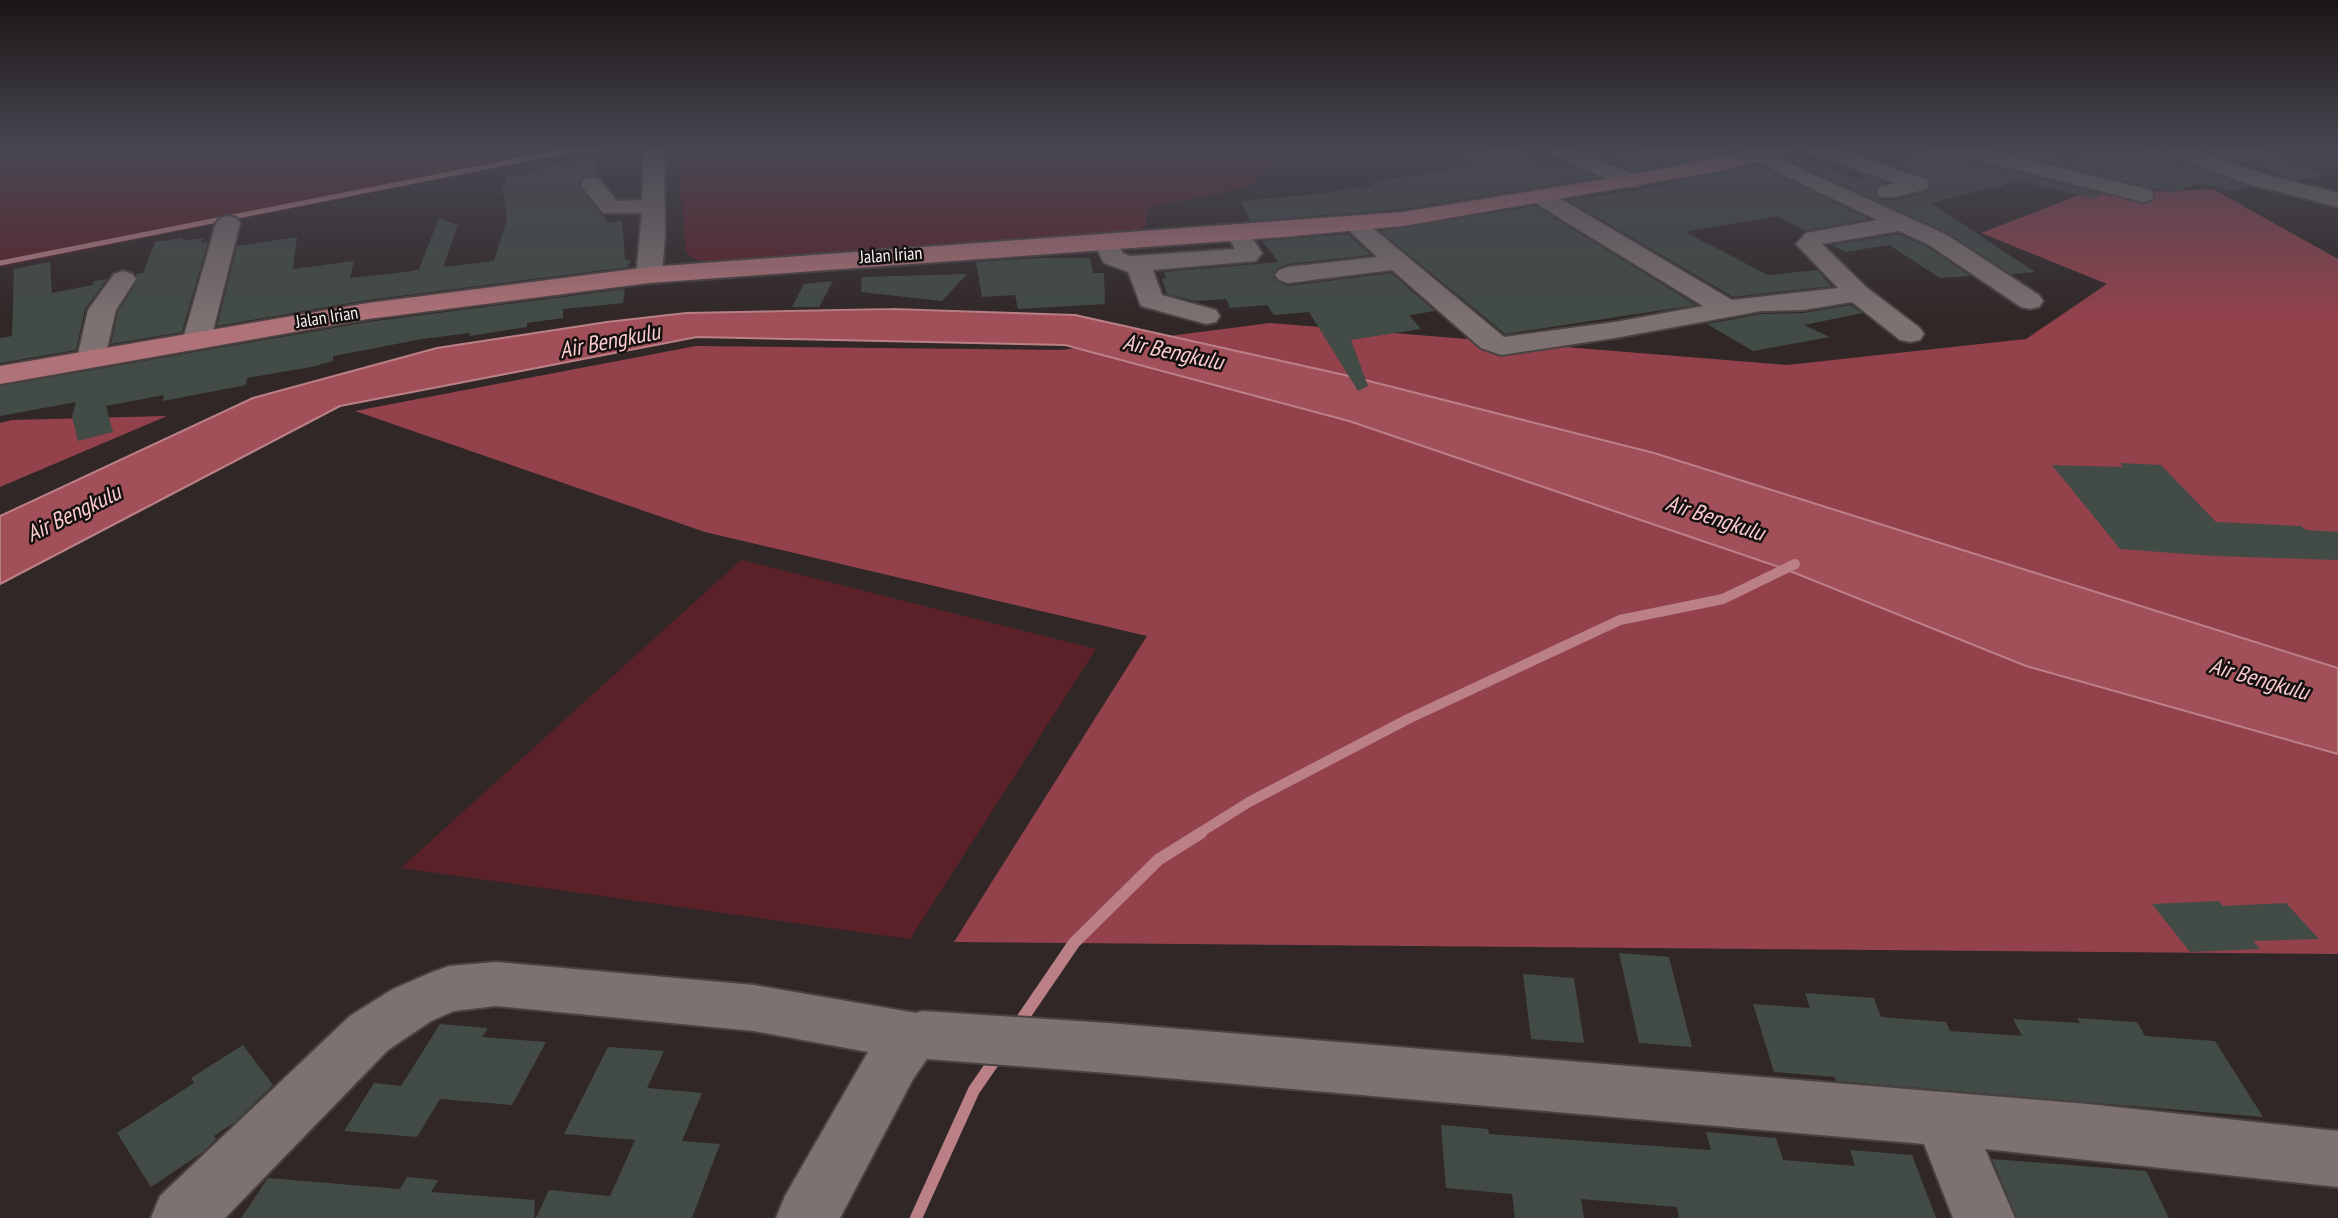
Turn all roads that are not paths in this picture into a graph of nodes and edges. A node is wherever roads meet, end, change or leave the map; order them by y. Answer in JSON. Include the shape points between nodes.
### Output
{"nodes":[{"id":1,"x":609,"y":206,"type":"edge"},
{"id":2,"x":653,"y":206,"type":"joint"},
{"id":3,"x":1487,"y":206,"type":"edge"},
{"id":4,"x":1557,"y":206,"type":"edge"},
{"id":5,"x":1870,"y":206,"type":"edge"},
{"id":6,"x":228,"y":223,"type":"dead end"},
{"id":7,"x":1902,"y":223,"type":"junction"},
{"id":8,"x":1354,"y":224,"type":"junction"},
{"id":9,"x":1238,"y":233,"type":"junction"},
{"id":10,"x":1105,"y":242,"type":"junction"},
{"id":11,"x":1395,"y":262,"type":"junction"},
{"id":12,"x":1138,"y":264,"type":"junction"},
{"id":13,"x":649,"y":275,"type":"junction"},
{"id":14,"x":1288,"y":275,"type":"dead end"},
{"id":15,"x":123,"y":279,"type":"dead end"},
{"id":16,"x":1857,"y":293,"type":"junction"},
{"id":17,"x":2030,"y":301,"type":"dead end"},
{"id":18,"x":1777,"y":302,"type":"junction"},
{"id":19,"x":1726,"y":308,"type":"junction"},
{"id":20,"x":1206,"y":316,"type":"dead end"},
{"id":21,"x":1820,"y":326,"type":"dead end"},
{"id":22,"x":1910,"y":334,"type":"dead end"},
{"id":23,"x":197,"y":339,"type":"junction"},
{"id":24,"x":91,"y":358,"type":"junction"},
{"id":25,"x":0,"y":375,"type":"edge"},
{"id":26,"x":916,"y":1037,"type":"junction"},
{"id":27,"x":1943,"y":1119,"type":"junction"},
{"id":28,"x":2338,"y":1159,"type":"edge"},
{"id":29,"x":182,"y":1218,"type":"edge"},
{"id":30,"x":807,"y":1218,"type":"edge"},
{"id":31,"x":1984,"y":1218,"type":"edge"}],
"edges":[{"from":1,"to":2,"type":"street"},
{"from":2,"to":13,"type":"street"},
{"from":3,"to":8,"type":"main road","name":"Jalan Irian"},
{"from":4,"to":19,"type":"street"},
{"from":5,"to":7,"type":"street"},
{"from":6,"to":23,"type":"street"},
{"from":7,"to":16,"type":"street","via":[[1809,241],[1809,247]]},
{"from":7,"to":17,"type":"street","via":[[1938,240]]},
{"from":8,"to":9,"type":"main road","name":"Jalan Irian"},
{"from":8,"to":11,"type":"street"},
{"from":9,"to":10,"type":"main road","name":"Jalan Irian"},
{"from":9,"to":12,"type":"street","via":[[1250,253],[1244,257]]},
{"from":10,"to":12,"type":"street","via":[[1116,261]]},
{"from":10,"to":13,"type":"main road","name":"Jalan Irian"},
{"from":11,"to":14,"type":"street"},
{"from":11,"to":19,"type":"street","via":[[1501,346]]},
{"from":12,"to":20,"type":"street","via":[[1150,300]]},
{"from":13,"to":23,"type":"main road","name":"Jalan Irian","via":[[417,304]]},
{"from":15,"to":24,"type":"street","via":[[102,310]]},
{"from":16,"to":18,"type":"street"},
{"from":16,"to":22,"type":"street"},
{"from":18,"to":19,"type":"street"},
{"from":18,"to":21,"type":"street"},
{"from":23,"to":24,"type":"main road","name":"Jalan Irian"},
{"from":24,"to":25,"type":"main road","name":"Jalan Irian"},
{"from":26,"to":27,"type":"street","via":[[951,1035]]},
{"from":26,"to":29,"type":"street","via":[[754,1008],[496,984],[449,989],[412,1005],[369,1033]]},
{"from":26,"to":30,"type":"street","via":[[901,1049],[879,1083]]},
{"from":27,"to":28,"type":"street"},
{"from":27,"to":31,"type":"street"}]}
